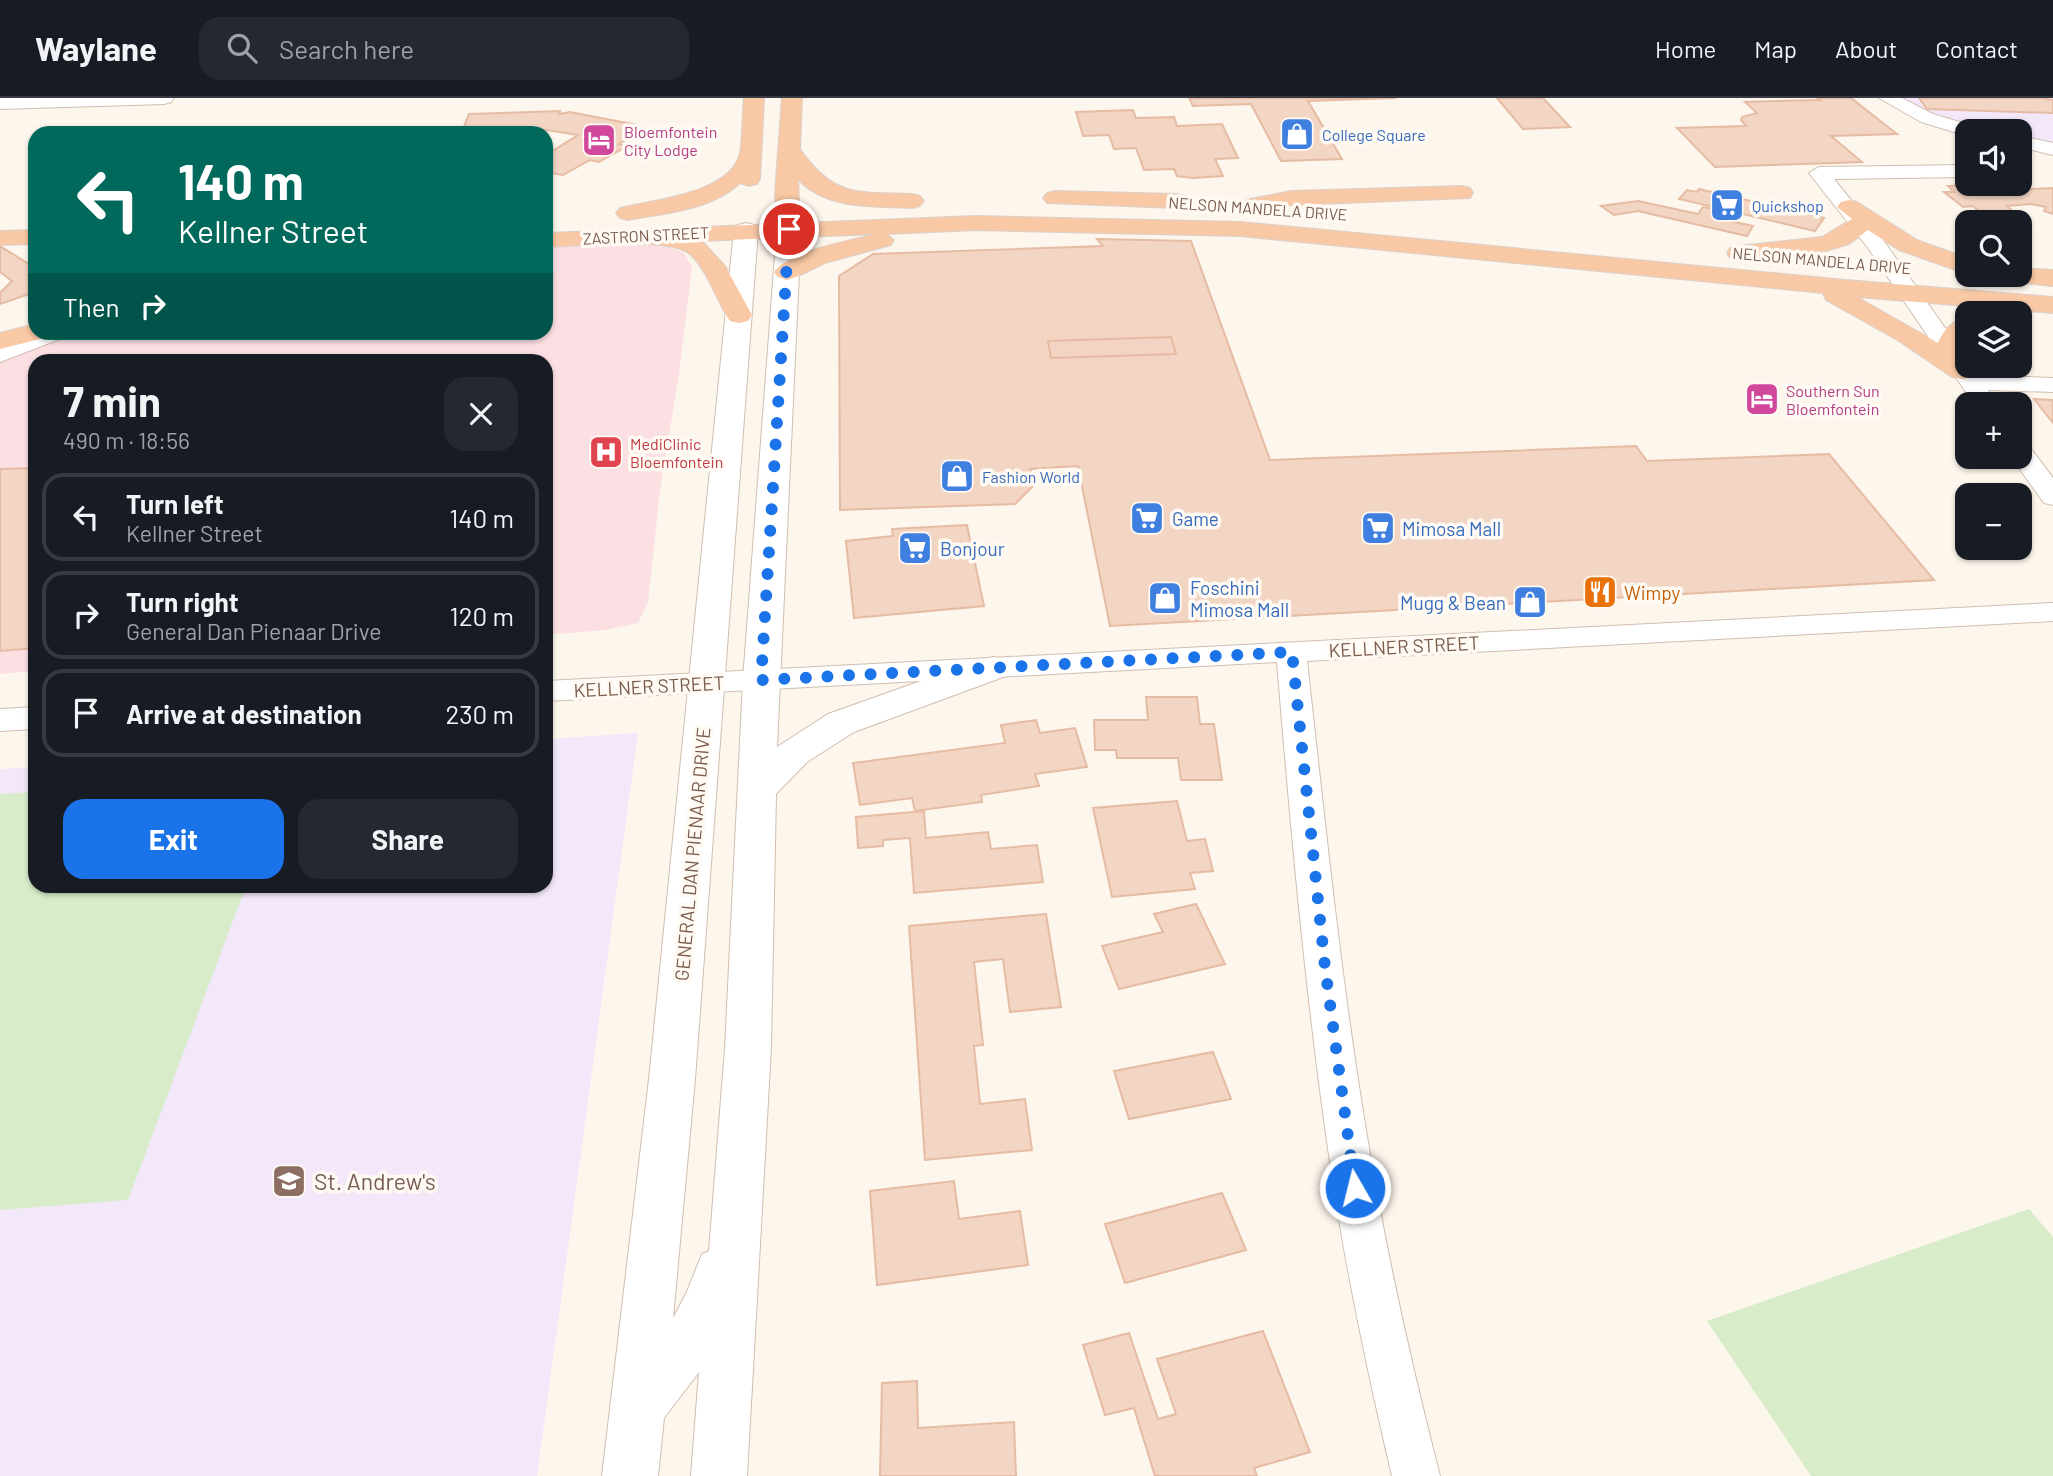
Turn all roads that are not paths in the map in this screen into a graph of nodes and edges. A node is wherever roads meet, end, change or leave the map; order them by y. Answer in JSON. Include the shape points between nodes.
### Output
{"nodes":[{"id":1,"x":164,"y":98,"type":"edge"},
{"id":2,"x":792,"y":98,"type":"edge"},
{"id":3,"x":1888,"y":98,"type":"edge"},
{"id":4,"x":744,"y":100,"type":"edge"},
{"id":5,"x":0,"y":103,"type":"edge"},
{"id":6,"x":1955,"y":127,"type":"edge"},
{"id":7,"x":2032,"y":145,"type":"edge"},
{"id":8,"x":2053,"y":149,"type":"edge"},
{"id":9,"x":790,"y":151,"type":"junction"},
{"id":10,"x":751,"y":155,"type":"junction"},
{"id":11,"x":1955,"y":170,"type":"edge"},
{"id":12,"x":1462,"y":193,"type":"dead end"},
{"id":13,"x":1031,"y":198,"type":"dead end"},
{"id":14,"x":912,"y":201,"type":"junction"},
{"id":15,"x":940,"y":201,"type":"dead end"},
{"id":16,"x":1196,"y":202,"type":"dead end"},
{"id":17,"x":1222,"y":204,"type":"dead end"},
{"id":18,"x":1249,"y":206,"type":"junction"},
{"id":19,"x":628,"y":213,"type":"junction"},
{"id":20,"x":743,"y":213,"type":"junction"},
{"id":21,"x":601,"y":214,"type":"dead end"},
{"id":22,"x":1854,"y":216,"type":"junction"},
{"id":23,"x":788,"y":217,"type":"junction"},
{"id":24,"x":1390,"y":218,"type":"dead end"},
{"id":25,"x":956,"y":223,"type":"junction"},
{"id":26,"x":614,"y":236,"type":"junction"},
{"id":27,"x":28,"y":237,"type":"edge"},
{"id":28,"x":0,"y":238,"type":"edge"},
{"id":29,"x":553,"y":240,"type":"edge"},
{"id":30,"x":1712,"y":251,"type":"dead end"},
{"id":31,"x":1739,"y":253,"type":"junction"},
{"id":32,"x":1955,"y":265,"type":"edge"},
{"id":33,"x":1892,"y":266,"type":"junction"},
{"id":34,"x":1955,"y":269,"type":"edge"},
{"id":35,"x":787,"y":272,"type":"junction"},
{"id":36,"x":2032,"y":277,"type":"edge"},
{"id":37,"x":2053,"y":278,"type":"edge"},
{"id":38,"x":1808,"y":285,"type":"junction"},
{"id":39,"x":1910,"y":294,"type":"junction"},
{"id":40,"x":2053,"y":305,"type":"edge"},
{"id":41,"x":2053,"y":314,"type":"edge"},
{"id":42,"x":2032,"y":315,"type":"edge"},
{"id":43,"x":738,"y":316,"type":"junction"},
{"id":44,"x":783,"y":329,"type":"junction"},
{"id":45,"x":28,"y":334,"type":"edge"},
{"id":46,"x":37,"y":340,"type":"edge"},
{"id":47,"x":0,"y":341,"type":"edge"},
{"id":48,"x":0,"y":355,"type":"edge"},
{"id":49,"x":1955,"y":359,"type":"edge"},
{"id":50,"x":1955,"y":364,"type":"edge"},
{"id":51,"x":2018,"y":378,"type":"edge"},
{"id":52,"x":2053,"y":384,"type":"edge"},
{"id":53,"x":730,"y":414,"type":"junction"},
{"id":54,"x":2032,"y":467,"type":"edge"},
{"id":55,"x":2053,"y":497,"type":"edge"},
{"id":56,"x":2053,"y":612,"type":"edge"},
{"id":57,"x":1292,"y":652,"type":"junction"},
{"id":58,"x":993,"y":668,"type":"junction"},
{"id":59,"x":761,"y":680,"type":"junction"},
{"id":60,"x":708,"y":683,"type":"junction"},
{"id":61,"x":553,"y":691,"type":"edge"},
{"id":62,"x":28,"y":718,"type":"edge"},
{"id":63,"x":0,"y":720,"type":"edge"},
{"id":64,"x":757,"y":790,"type":"junction"},
{"id":65,"x":737,"y":1205,"type":"junction"},
{"id":66,"x":636,"y":1407,"type":"junction"},
{"id":67,"x":630,"y":1476,"type":"edge"},
{"id":68,"x":719,"y":1476,"type":"edge"},
{"id":69,"x":1416,"y":1476,"type":"edge"}],
"edges":[{"from":1,"to":5,"type":"street"},
{"from":2,"to":9,"type":"highway"},
{"from":3,"to":6,"type":"street"},
{"from":4,"to":10,"type":"highway","via":[[754,128]]},
{"from":7,"to":8,"type":"street"},
{"from":9,"to":14,"type":"highway","via":[[821,187],[846,195]]},
{"from":9,"to":23,"type":"highway"},
{"from":10,"to":19,"type":"highway","via":[[742,172],[722,188],[685,202]]},
{"from":10,"to":20,"type":"highway"},
{"from":11,"to":22,"type":"street","via":[[1819,173]]},
{"from":12,"to":18,"type":"highway","via":[[1291,198]]},
{"from":13,"to":16,"type":"highway","name":"NELSON MANDELA DRIVE"},
{"from":14,"to":15,"type":"highway","name":"NELSON MANDELA DRIVE"},
{"from":14,"to":23,"type":"highway","name":"NELSON MANDELA DRIVE"},
{"from":17,"to":18,"type":"highway","name":"NELSON MANDELA DRIVE"},
{"from":18,"to":24,"type":"highway","name":"NELSON MANDELA DRIVE"},
{"from":19,"to":20,"type":"highway","name":"NELSON MANDELA DRIVE"},
{"from":19,"to":21,"type":"highway","name":"NELSON MANDELA DRIVE"},
{"from":20,"to":23,"type":"highway","name":"NELSON MANDELA DRIVE"},
{"from":20,"to":26,"type":"highway","name":"ZASTRON STREET"},
{"from":20,"to":43,"type":"street","name":"GENERAL DAN PIENAAR DRIVE"},
{"from":22,"to":31,"type":"highway","via":[[1840,239],[1826,244]]},
{"from":22,"to":32,"type":"highway"},
{"from":22,"to":33,"type":"street"},
{"from":23,"to":25,"type":"highway","name":"NELSON MANDELA DRIVE"},
{"from":23,"to":35,"type":"street"},
{"from":25,"to":35,"type":"highway","via":[[832,253]]},
{"from":25,"to":38,"type":"highway","name":"NELSON MANDELA DRIVE","via":[[1240,229]]},
{"from":26,"to":29,"type":"highway","name":"ZASTRON STREET"},
{"from":26,"to":43,"type":"highway","via":[[697,247],[713,266]]},
{"from":27,"to":28,"type":"highway"},
{"from":30,"to":31,"type":"highway","name":"NELSON MANDELA DRIVE"},
{"from":31,"to":33,"type":"highway","name":"NELSON MANDELA DRIVE"},
{"from":33,"to":34,"type":"highway","name":"NELSON MANDELA DRIVE"},
{"from":33,"to":39,"type":"street"},
{"from":35,"to":44,"type":"street"},
{"from":36,"to":37,"type":"highway"},
{"from":38,"to":39,"type":"highway","name":"NELSON MANDELA DRIVE"},
{"from":38,"to":50,"type":"highway","via":[[1855,303]]},
{"from":39,"to":40,"type":"highway","name":"NELSON MANDELA DRIVE"},
{"from":39,"to":49,"type":"street"},
{"from":41,"to":42,"type":"highway"},
{"from":43,"to":53,"type":"street","name":"GENERAL DAN PIENAAR DRIVE"},
{"from":44,"to":53,"type":"street","via":[[759,401],[750,409]]},
{"from":44,"to":59,"type":"street"},
{"from":45,"to":47,"type":"highway"},
{"from":46,"to":48,"type":"street"},
{"from":51,"to":52,"type":"street"},
{"from":53,"to":60,"type":"street","name":"GENERAL DAN PIENAAR DRIVE"},
{"from":54,"to":55,"type":"street"},
{"from":56,"to":57,"type":"street","name":"KELLNER STREET"},
{"from":57,"to":58,"type":"street","name":"KELLNER STREET"},
{"from":57,"to":69,"type":"street","via":[[1325,967],[1362,1243]]},
{"from":58,"to":59,"type":"street","name":"KELLNER STREET"},
{"from":58,"to":64,"type":"street","via":[[841,723],[794,753]]},
{"from":59,"to":60,"type":"street","name":"KELLNER STREET"},
{"from":59,"to":64,"type":"street"},
{"from":60,"to":61,"type":"street","name":"KELLNER STREET"},
{"from":60,"to":66,"type":"street","name":"GENERAL DAN PIENAAR DRIVE"},
{"from":62,"to":63,"type":"street"},
{"from":64,"to":65,"type":"street"},
{"from":65,"to":66,"type":"street","via":[[704,1319],[681,1356]]},
{"from":65,"to":68,"type":"street"},
{"from":66,"to":67,"type":"street","name":"GENERAL DAN PIENAAR DRIVE"}]}
